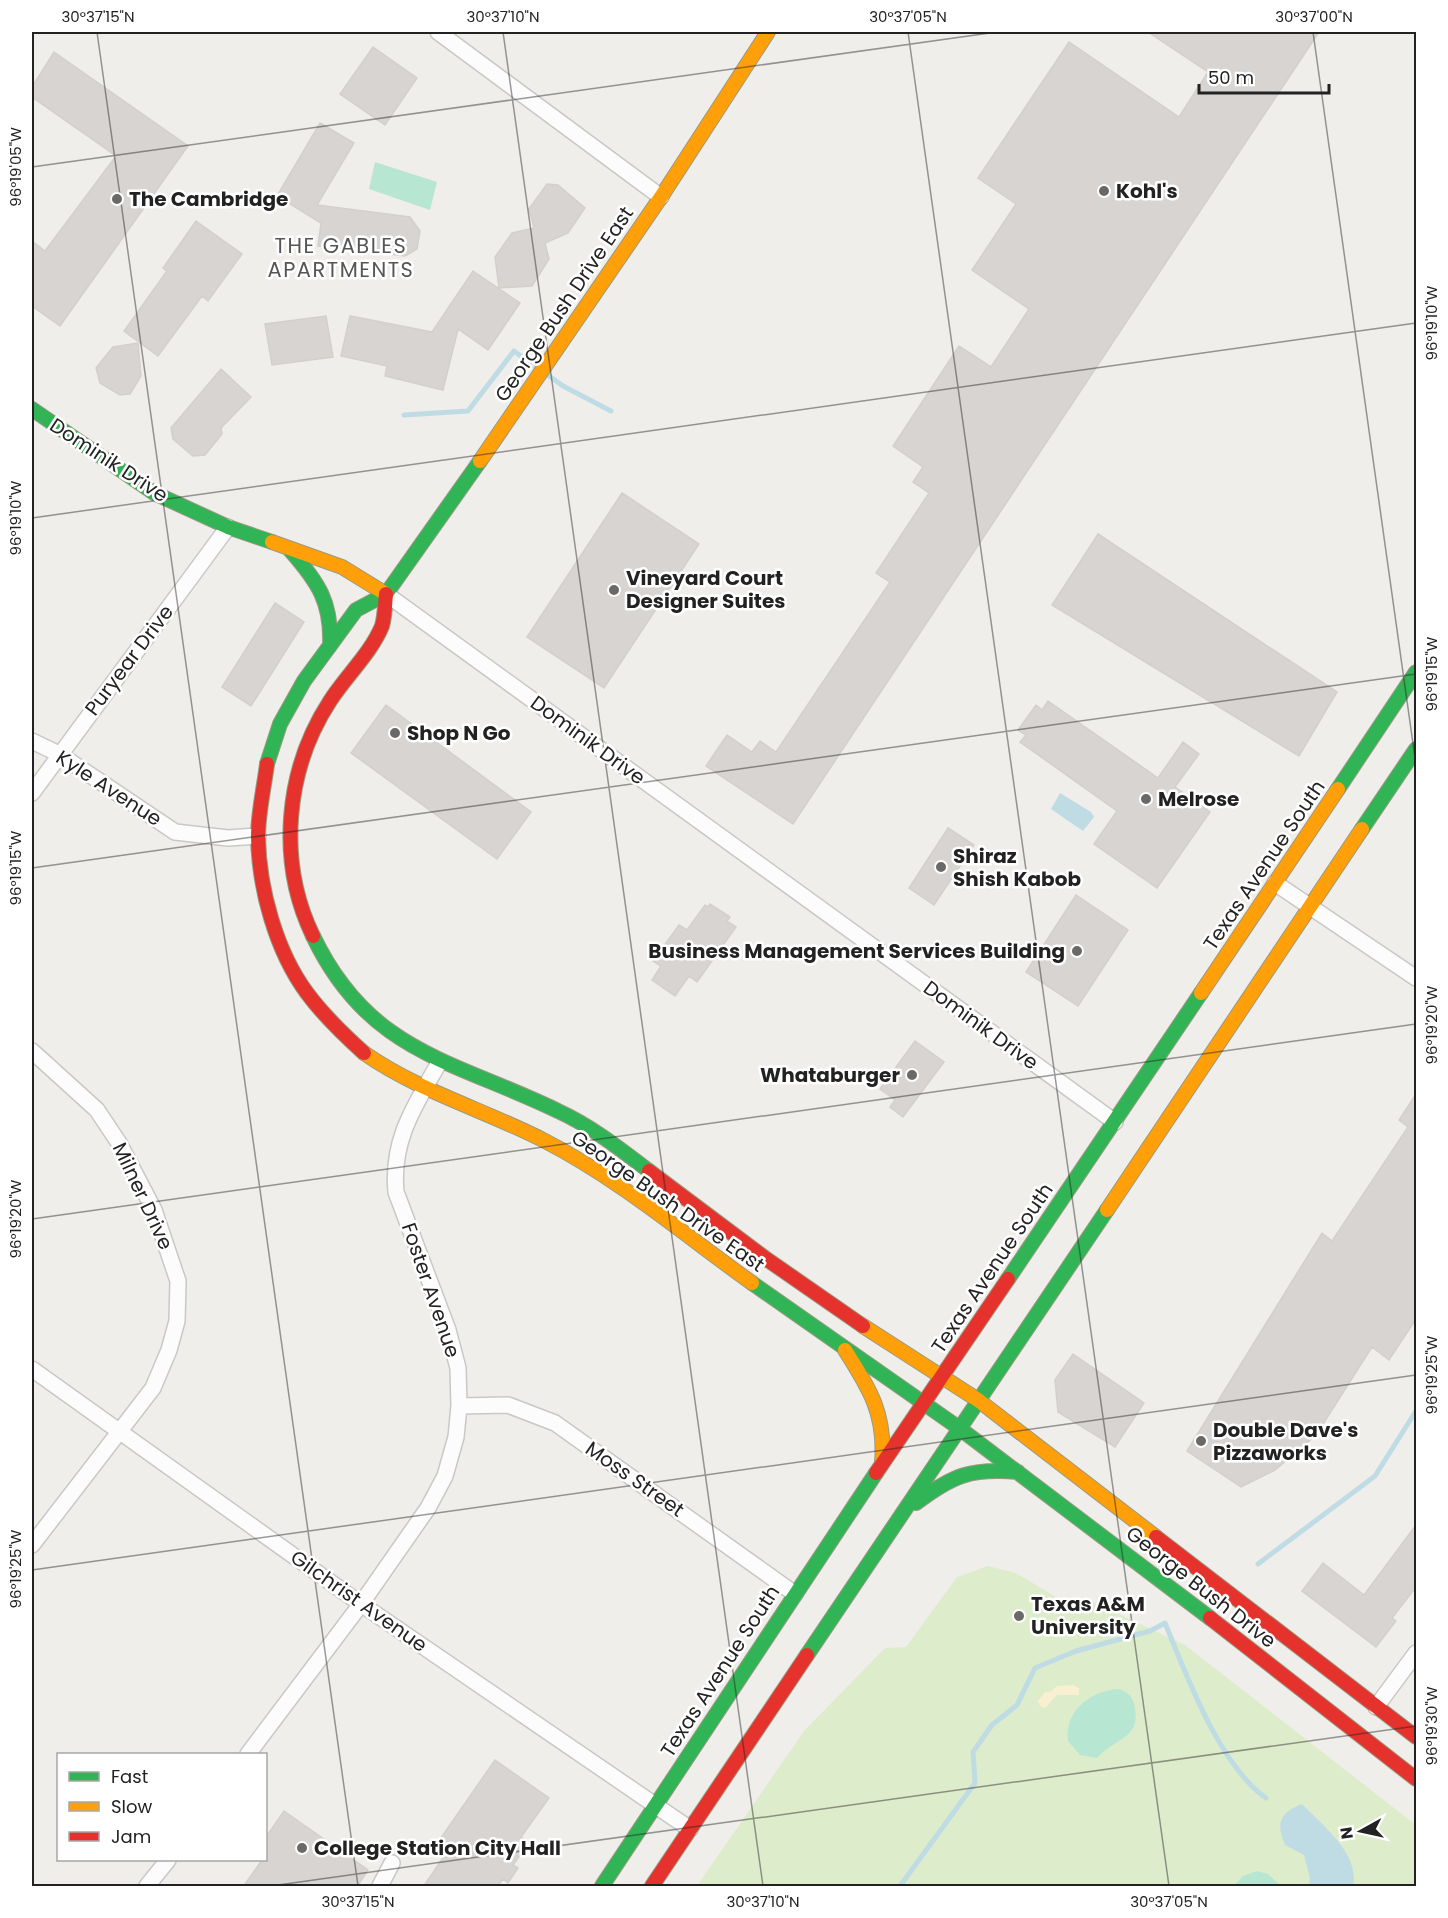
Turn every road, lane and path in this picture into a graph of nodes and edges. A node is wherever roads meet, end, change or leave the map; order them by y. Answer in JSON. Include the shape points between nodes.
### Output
{"nodes":[{"id":1,"x":438,"y":32,"type":"edge"},
{"id":2,"x":768,"y":32,"type":"edge"},
{"id":3,"x":661,"y":196,"type":"junction"},
{"id":4,"x":32,"y":409,"type":"edge"},
{"id":5,"x":228,"y":527,"type":"junction"},
{"id":6,"x":290,"y":549,"type":"junction"},
{"id":7,"x":386,"y":594,"type":"junction"},
{"id":8,"x":330,"y":646,"type":"junction"},
{"id":9,"x":1416,"y":672,"type":"edge"},
{"id":10,"x":32,"y":741,"type":"edge"},
{"id":11,"x":1416,"y":749,"type":"edge"},
{"id":12,"x":59,"y":754,"type":"junction"},
{"id":13,"x":32,"y":793,"type":"edge"},
{"id":14,"x":258,"y":836,"type":"junction"},
{"id":15,"x":1275,"y":883,"type":"junction"},
{"id":16,"x":1311,"y":907,"type":"junction"},
{"id":17,"x":1416,"y":978,"type":"edge"},
{"id":18,"x":32,"y":1051,"type":"edge"},
{"id":19,"x":440,"y":1061,"type":"junction"},
{"id":20,"x":425,"y":1089,"type":"junction"},
{"id":21,"x":1115,"y":1122,"type":"junction"},
{"id":22,"x":845,"y":1350,"type":"junction"},
{"id":23,"x":32,"y":1369,"type":"edge"},
{"id":24,"x":941,"y":1377,"type":"junction"},
{"id":25,"x":978,"y":1400,"type":"junction"},
{"id":26,"x":923,"y":1404,"type":"junction"},
{"id":27,"x":459,"y":1406,"type":"junction"},
{"id":28,"x":959,"y":1428,"type":"junction"},
{"id":29,"x":119,"y":1432,"type":"junction"},
{"id":30,"x":881,"y":1465,"type":"junction"},
{"id":31,"x":1018,"y":1472,"type":"junction"},
{"id":32,"x":904,"y":1512,"type":"junction"},
{"id":33,"x":32,"y":1545,"type":"edge"},
{"id":34,"x":795,"y":1594,"type":"junction"},
{"id":35,"x":361,"y":1604,"type":"junction"},
{"id":36,"x":1236,"y":1638,"type":"junction"},
{"id":37,"x":1270,"y":1644,"type":"dead end"},
{"id":38,"x":1416,"y":1653,"type":"edge"},
{"id":39,"x":1288,"y":1657,"type":"dead end"},
{"id":40,"x":1376,"y":1707,"type":"junction"},
{"id":41,"x":1416,"y":1737,"type":"edge"},
{"id":42,"x":249,"y":1753,"type":"edge"},
{"id":43,"x":1416,"y":1779,"type":"edge"},
{"id":44,"x":656,"y":1804,"type":"junction"},
{"id":45,"x":690,"y":1829,"type":"junction"},
{"id":46,"x":167,"y":1861,"type":"edge"},
{"id":47,"x":392,"y":1863,"type":"dead end"},
{"id":48,"x":147,"y":1887,"type":"edge"},
{"id":49,"x":380,"y":1887,"type":"edge"},
{"id":50,"x":602,"y":1887,"type":"edge"},
{"id":51,"x":652,"y":1887,"type":"edge"}],
"edges":[{"from":1,"to":3,"type":"street"},
{"from":2,"to":3,"type":"main road","name":"George Bush Drive East"},
{"from":3,"to":7,"type":"main road","name":"George Bush Drive East"},
{"from":4,"to":5,"type":"main road","name":"Dominik Drive","via":[[154,494]]},
{"from":5,"to":6,"type":"main road","name":"Dominik Drive"},
{"from":5,"to":12,"type":"street","name":"Puryear Drive"},
{"from":6,"to":7,"type":"main road","name":"Dominik Drive","via":[[342,567]]},
{"from":6,"to":8,"type":"main road","via":[[315,578],[329,605]]},
{"from":7,"to":8,"type":"main road","name":"George Bush Drive East","via":[[356,610]]},
{"from":7,"to":19,"type":"main road","name":"George Bush Drive East","via":[[381,627],[326,707],[301,763],[291,807],[294,882],[321,955],[341,985],[370,1017]]},
{"from":7,"to":21,"type":"street","name":"Dominik Drive"},
{"from":8,"to":14,"type":"main road","name":"George Bush Drive East","via":[[304,681],[273,744],[261,793]]},
{"from":9,"to":15,"type":"main road","name":"Texas Avenue South"},
{"from":10,"to":12,"type":"street","name":"Kyle Avenue"},
{"from":11,"to":16,"type":"main road"},
{"from":12,"to":13,"type":"street","name":"Puryear Drive"},
{"from":12,"to":14,"type":"street","name":"Kyle Avenue","via":[[175,831],[228,838]]},
{"from":14,"to":20,"type":"main road","name":"George Bush Drive East","via":[[266,904],[283,950],[306,992],[364,1053]]},
{"from":15,"to":16,"type":"street"},
{"from":15,"to":21,"type":"main road","name":"Texas Avenue South"},
{"from":16,"to":17,"type":"street"},
{"from":16,"to":25,"type":"main road"},
{"from":18,"to":29,"type":"street","name":"Milner Drive","via":[[97,1110],[119,1143],[154,1210],[178,1281],[177,1321],[170,1350],[153,1388]]},
{"from":19,"to":20,"type":"street","name":"Foster Avenue"},
{"from":19,"to":24,"type":"main road","name":"George Bush Drive East","via":[[582,1124]]},
{"from":20,"to":22,"type":"main road","name":"George Bush Drive East","via":[[522,1130],[583,1162]]},
{"from":20,"to":27,"type":"street","name":"Foster Avenue","via":[[398,1145],[396,1192],[448,1330],[458,1368]]},
{"from":21,"to":24,"type":"main road","name":"Texas Avenue South"},
{"from":22,"to":26,"type":"main road","name":"George Bush Drive East"},
{"from":22,"to":30,"type":"main road","via":[[880,1412],[884,1444]]},
{"from":23,"to":29,"type":"street","name":"Gilchrist Avenue"},
{"from":24,"to":25,"type":"main road","name":"George Bush Drive East"},
{"from":24,"to":26,"type":"main road","name":"Texas Avenue South"},
{"from":25,"to":28,"type":"main road"},
{"from":25,"to":40,"type":"main road","name":"George Bush Drive"},
{"from":26,"to":28,"type":"main road","name":"George Bush Drive East"},
{"from":26,"to":30,"type":"main road","name":"Texas Avenue South"},
{"from":27,"to":34,"type":"street","name":"Moss Street","via":[[508,1405],[555,1423]]},
{"from":27,"to":35,"type":"street","name":"Foster Avenue","via":[[456,1437],[445,1476],[428,1508]]},
{"from":28,"to":31,"type":"main road","name":"George Bush Drive"},
{"from":28,"to":32,"type":"main road"},
{"from":29,"to":33,"type":"street","name":"Milner Drive"},
{"from":29,"to":35,"type":"street","name":"Gilchrist Avenue"},
{"from":30,"to":34,"type":"main road","name":"Texas Avenue South"},
{"from":31,"to":32,"type":"main road","via":[[970,1470],[937,1487]]},
{"from":31,"to":36,"type":"main road","name":"George Bush Drive"},
{"from":32,"to":45,"type":"main road"},
{"from":34,"to":44,"type":"main road","name":"Texas Avenue South"},
{"from":35,"to":42,"type":"street","name":"Foster Avenue"},
{"from":35,"to":44,"type":"street","name":"Gilchrist Avenue"},
{"from":36,"to":37,"type":"main road"},
{"from":36,"to":43,"type":"main road","name":"George Bush Drive"},
{"from":38,"to":40,"type":"street"},
{"from":39,"to":40,"type":"main road","via":[[1361,1711],[1372,1712]]},
{"from":40,"to":41,"type":"main road","name":"George Bush Drive"},
{"from":44,"to":45,"type":"street","name":"Gilchrist Avenue"},
{"from":44,"to":50,"type":"main road","name":"Texas Avenue South"},
{"from":45,"to":51,"type":"main road"},
{"from":46,"to":48,"type":"street"},
{"from":47,"to":49,"type":"street"}]}
